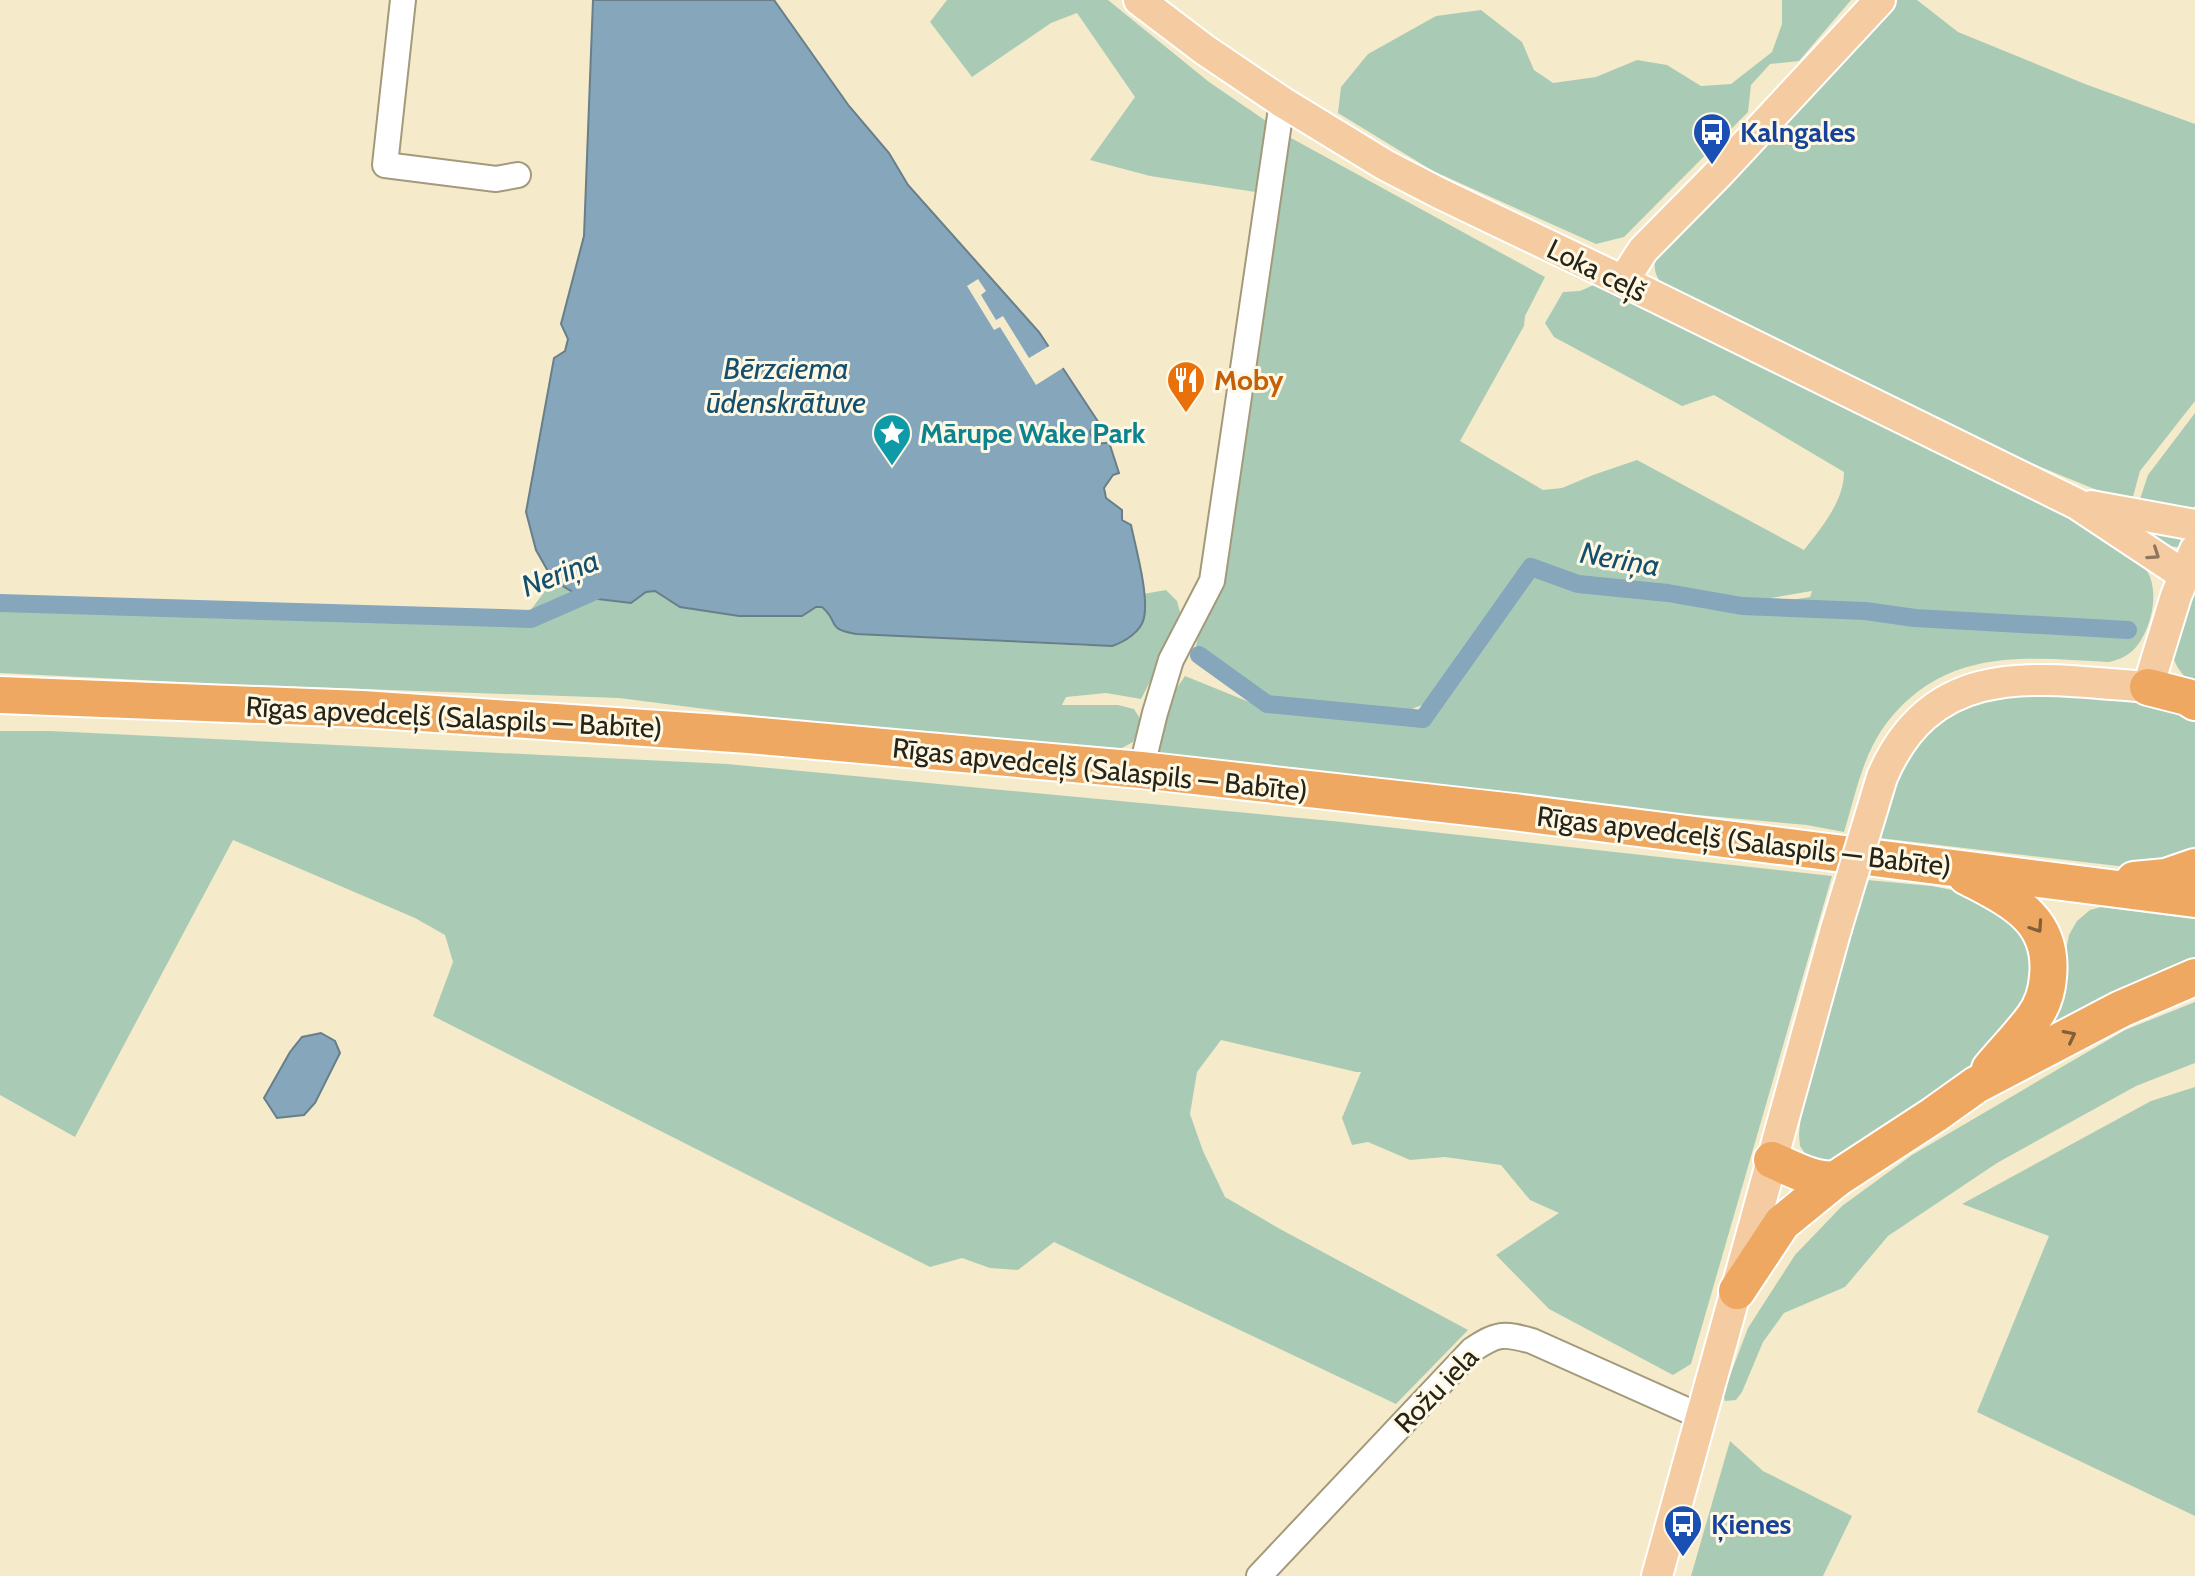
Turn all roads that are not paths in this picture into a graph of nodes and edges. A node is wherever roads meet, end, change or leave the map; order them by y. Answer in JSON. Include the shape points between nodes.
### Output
{"nodes":[{"id":1,"x":403,"y":0,"type":"edge"},
{"id":2,"x":1139,"y":0,"type":"edge"},
{"id":3,"x":1880,"y":0,"type":"edge"},
{"id":4,"x":1282,"y":102,"type":"junction"},
{"id":5,"x":518,"y":175,"type":"dead end"},
{"id":6,"x":1623,"y":281,"type":"junction"},
{"id":7,"x":2077,"y":504,"type":"junction"},
{"id":8,"x":2195,"y":525,"type":"edge"},
{"id":9,"x":2190,"y":562,"type":"edge"},
{"id":10,"x":2148,"y":687,"type":"junction"},
{"id":11,"x":0,"y":695,"type":"edge"},
{"id":12,"x":2195,"y":702,"type":"edge"},
{"id":13,"x":1141,"y":770,"type":"junction"},
{"id":14,"x":2195,"y":867,"type":"edge"},
{"id":15,"x":1951,"y":868,"type":"junction"},
{"id":16,"x":2091,"y":886,"type":"junction"},
{"id":17,"x":2195,"y":899,"type":"edge"},
{"id":18,"x":2195,"y":977,"type":"edge"},
{"id":19,"x":1976,"y":1085,"type":"junction"},
{"id":20,"x":1772,"y":1160,"type":"junction"},
{"id":21,"x":1836,"y":1179,"type":"junction"},
{"id":22,"x":1737,"y":1291,"type":"junction"},
{"id":23,"x":1702,"y":1417,"type":"junction"},
{"id":24,"x":1259,"y":1576,"type":"edge"},
{"id":25,"x":1657,"y":1576,"type":"edge"}],
"edges":[{"from":1,"to":5,"type":"street","via":[[378,164],[496,179]]},
{"from":2,"to":4,"type":"main road","name":"Loka ceļš"},
{"from":3,"to":6,"type":"main road","via":[[1643,250]]},
{"from":4,"to":6,"type":"main road","name":"Loka ceļš","via":[[1385,165]]},
{"from":4,"to":13,"type":"street","via":[[1212,581],[1171,660]]},
{"from":6,"to":7,"type":"main road","name":"Loka ceļš"},
{"from":7,"to":8,"type":"main road","name":"Loka ceļš"},
{"from":7,"to":9,"type":"main road","name":"Loka ceļš","one_way":true},
{"from":9,"to":10,"type":"main road"},
{"from":10,"to":12,"type":"highway"},
{"from":10,"to":20,"type":"main road","bridge":true,"via":[[2035,679],[1995,682],[1955,694],[1906,734],[1882,777]]},
{"from":11,"to":13,"type":"highway","name":"Rīgas apvedceļš (Salaspils — Babīte)","via":[[393,711],[749,735]]},
{"from":13,"to":15,"type":"highway","name":"Rīgas apvedceļš (Salaspils — Babīte)"},
{"from":14,"to":16,"type":"highway","via":[[2166,877]]},
{"from":15,"to":16,"type":"highway","name":"Rīgas apvedceļš (Salaspils — Babīte)"},
{"from":15,"to":19,"type":"highway","one_way":true,"via":[[2028,914],[2044,936],[2050,961],[2047,990],[2036,1015]]},
{"from":16,"to":17,"type":"highway","name":"Rīgas apvedceļš (Salaspils — Babīte)"},
{"from":19,"to":18,"type":"highway","one_way":true,"via":[[2121,1009]]},
{"from":19,"to":21,"type":"highway"},
{"from":20,"to":21,"type":"highway","via":[[1817,1178]]},
{"from":20,"to":22,"type":"main road"},
{"from":21,"to":22,"type":"highway","via":[[1782,1223]]},
{"from":22,"to":23,"type":"main road"},
{"from":23,"to":24,"type":"street","name":"Rožu iela","via":[[1532,1341],[1490,1337]]},
{"from":23,"to":25,"type":"main road"}]}
